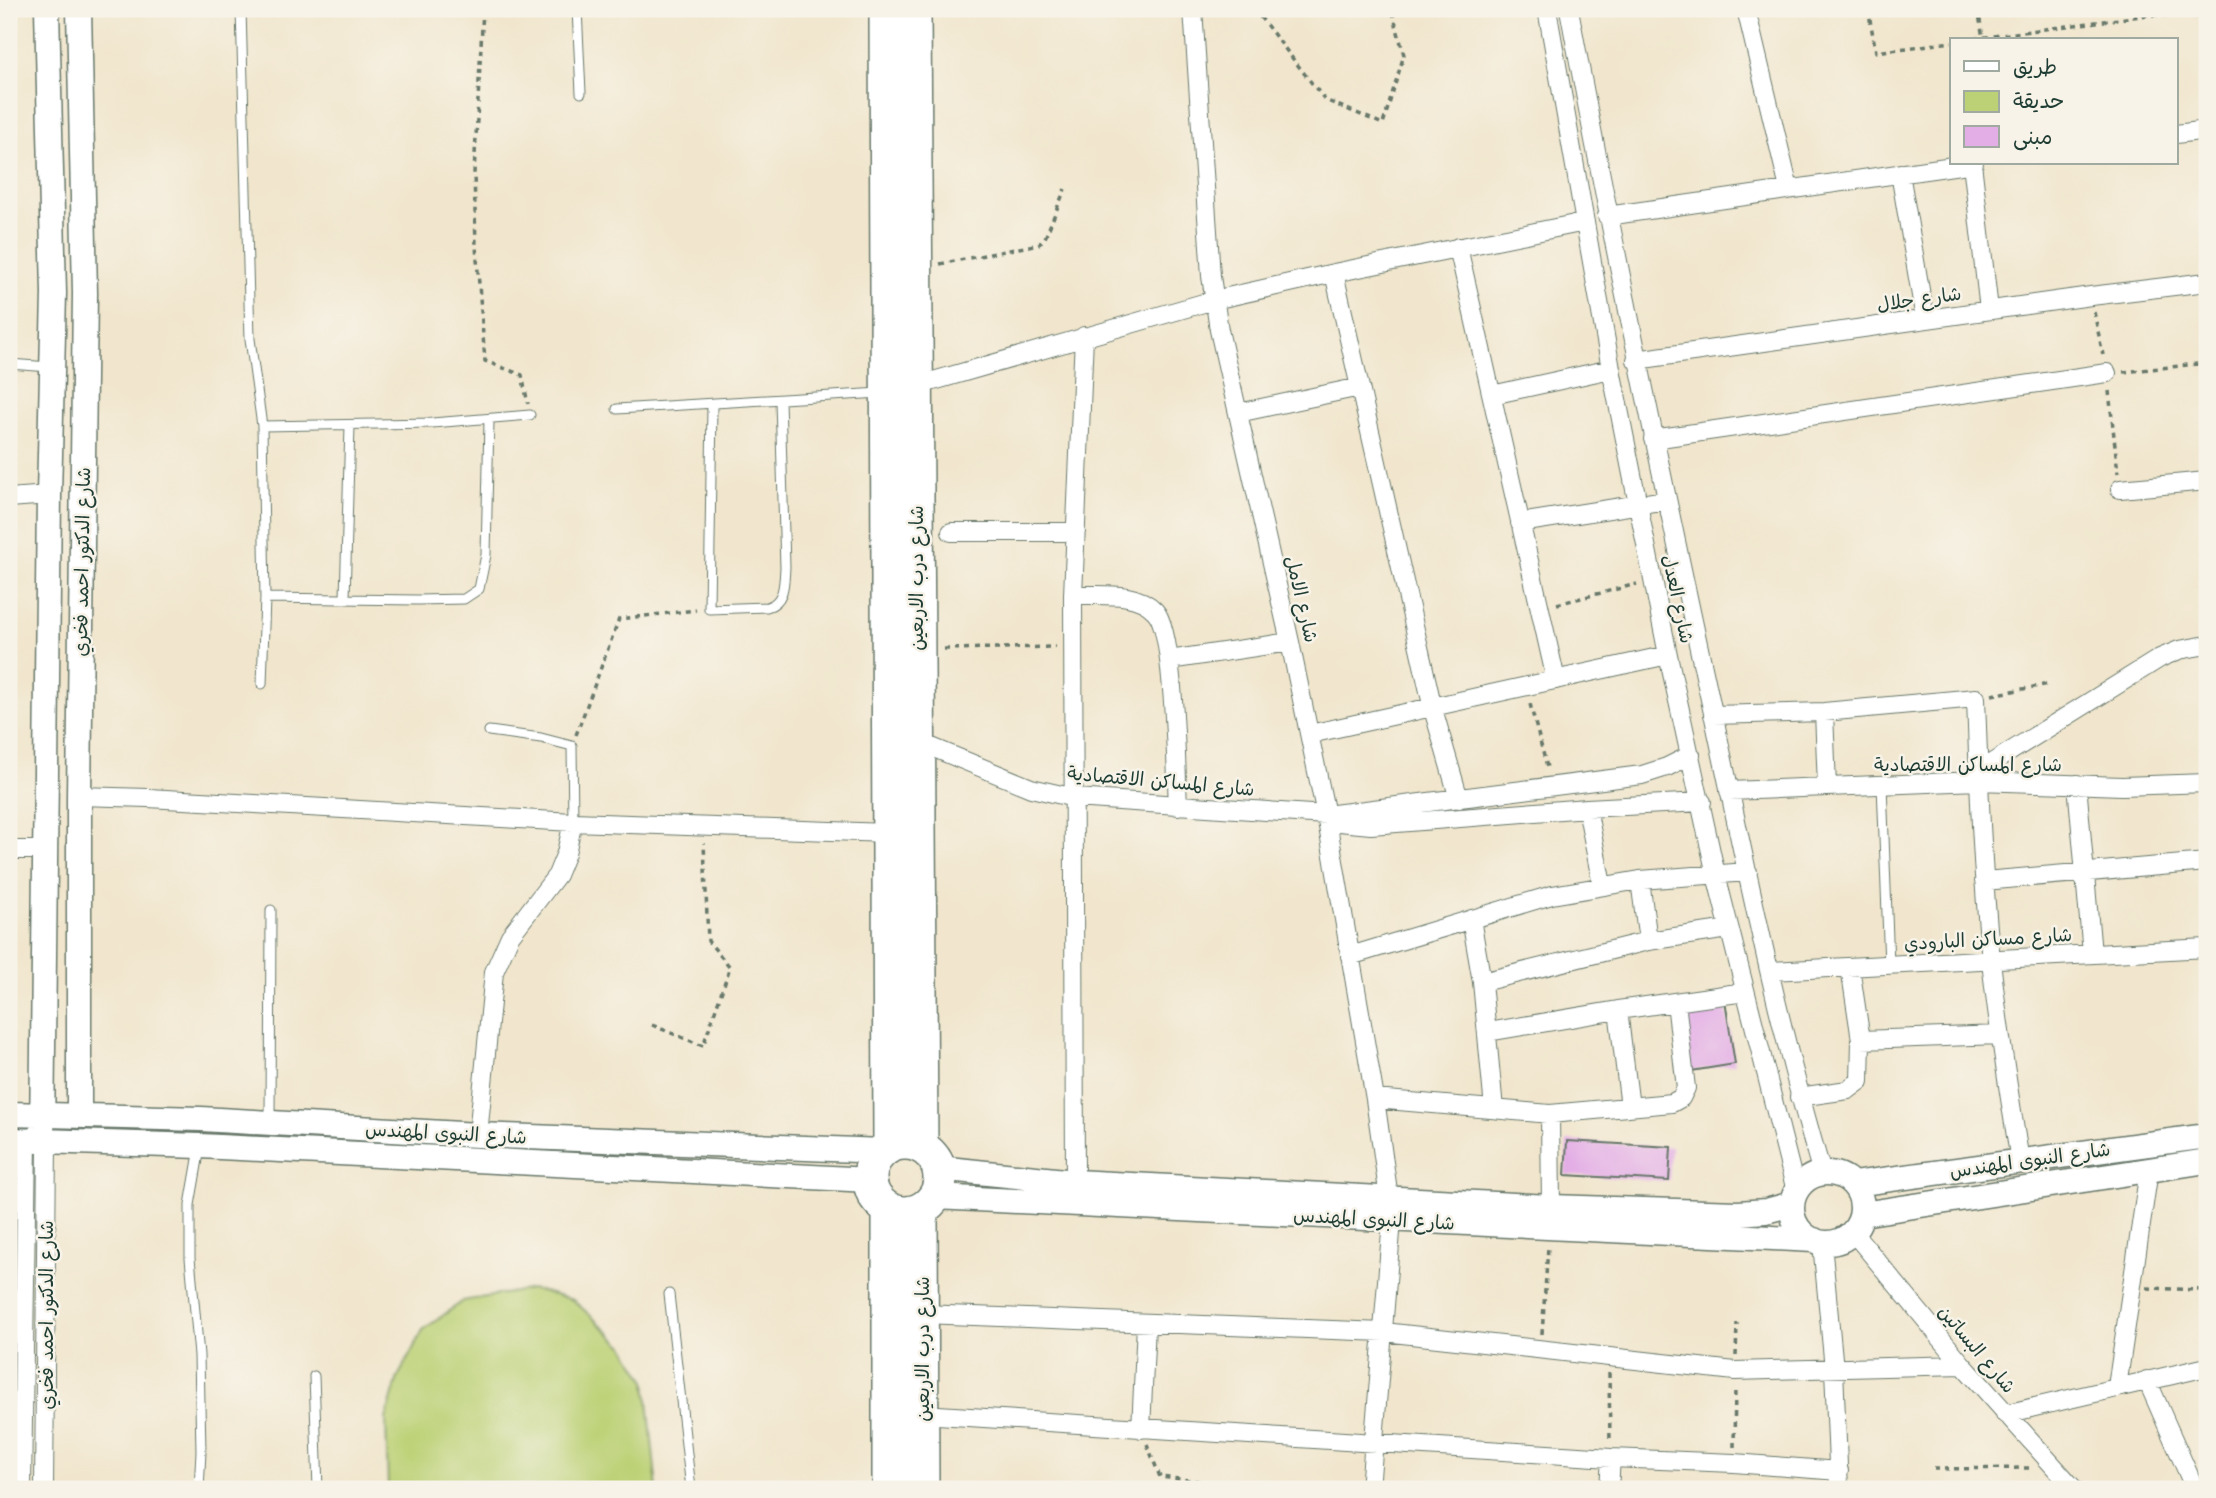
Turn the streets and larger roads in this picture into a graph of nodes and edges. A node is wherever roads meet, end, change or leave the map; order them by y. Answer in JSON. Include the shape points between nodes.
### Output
{"nodes":[{"id":1,"x":47,"y":9,"type":"edge"},
{"id":2,"x":79,"y":9,"type":"edge"},
{"id":3,"x":1193,"y":9,"type":"edge"},
{"id":4,"x":1547,"y":9,"type":"edge"},
{"id":5,"x":1569,"y":9,"type":"edge"},
{"id":6,"x":1745,"y":9,"type":"edge"},
{"id":7,"x":900,"y":23,"type":"edge"},
{"id":8,"x":900,"y":80,"type":"junction"},
{"id":9,"x":2207,"y":130,"type":"edge"},
{"id":10,"x":2178,"y":134,"type":"edge"},
{"id":11,"x":1966,"y":164,"type":"edge"},
{"id":12,"x":1973,"y":164,"type":"edge"},
{"id":13,"x":1900,"y":173,"type":"junction"},
{"id":14,"x":1789,"y":189,"type":"junction"},
{"id":15,"x":1608,"y":216,"type":"junction"},
{"id":16,"x":1585,"y":222,"type":"junction"},
{"id":17,"x":1458,"y":247,"type":"junction"},
{"id":18,"x":1334,"y":273,"type":"junction"},
{"id":19,"x":2207,"y":282,"type":"edge"},
{"id":20,"x":54,"y":293,"type":"junction"},
{"id":21,"x":85,"y":293,"type":"junction"},
{"id":22,"x":1214,"y":300,"type":"junction"},
{"id":23,"x":1989,"y":310,"type":"junction"},
{"id":24,"x":1925,"y":319,"type":"junction"},
{"id":25,"x":1084,"y":336,"type":"junction"},
{"id":26,"x":1636,"y":359,"type":"junction"},
{"id":27,"x":1611,"y":369,"type":"junction"},
{"id":28,"x":2107,"y":373,"type":"road end"},
{"id":29,"x":1360,"y":387,"type":"junction"},
{"id":30,"x":901,"y":390,"type":"junction"},
{"id":31,"x":1492,"y":396,"type":"junction"},
{"id":32,"x":1238,"y":413,"type":"junction"},
{"id":33,"x":1653,"y":439,"type":"junction"},
{"id":34,"x":2207,"y":481,"type":"edge"},
{"id":35,"x":2120,"y":489,"type":"dead end"},
{"id":36,"x":49,"y":495,"type":"junction"},
{"id":37,"x":9,"y":498,"type":"edge"},
{"id":38,"x":1666,"y":500,"type":"junction"},
{"id":39,"x":1637,"y":505,"type":"junction"},
{"id":40,"x":1520,"y":523,"type":"junction"},
{"id":41,"x":951,"y":531,"type":"dead end"},
{"id":42,"x":1076,"y":531,"type":"junction"},
{"id":43,"x":1073,"y":595,"type":"junction"},
{"id":44,"x":1290,"y":642,"type":"junction"},
{"id":45,"x":2207,"y":645,"type":"edge"},
{"id":46,"x":1668,"y":655,"type":"junction"},
{"id":47,"x":1169,"y":660,"type":"junction"},
{"id":48,"x":47,"y":680,"type":"junction"},
{"id":49,"x":1556,"y":680,"type":"junction"},
{"id":50,"x":80,"y":681,"type":"junction"},
{"id":51,"x":1433,"y":709,"type":"junction"},
{"id":52,"x":1824,"y":712,"type":"junction"},
{"id":53,"x":1713,"y":715,"type":"junction"},
{"id":54,"x":1310,"y":734,"type":"junction"},
{"id":55,"x":917,"y":741,"type":"junction"},
{"id":56,"x":1691,"y":755,"type":"junction"},
{"id":57,"x":1979,"y":776,"type":"junction"},
{"id":58,"x":2207,"y":783,"type":"edge"},
{"id":59,"x":2077,"y":784,"type":"junction"},
{"id":60,"x":1827,"y":787,"type":"junction"},
{"id":61,"x":1729,"y":791,"type":"junction"},
{"id":62,"x":79,"y":796,"type":"junction"},
{"id":63,"x":1075,"y":798,"type":"junction"},
{"id":64,"x":1459,"y":799,"type":"junction"},
{"id":65,"x":1702,"y":802,"type":"junction"},
{"id":66,"x":1178,"y":806,"type":"junction"},
{"id":67,"x":1587,"y":808,"type":"junction"},
{"id":68,"x":1326,"y":815,"type":"junction"},
{"id":69,"x":573,"y":822,"type":"junction"},
{"id":70,"x":887,"y":833,"type":"junction"},
{"id":71,"x":9,"y":850,"type":"edge"},
{"id":72,"x":45,"y":850,"type":"junction"},
{"id":73,"x":2207,"y":862,"type":"edge"},
{"id":74,"x":1748,"y":872,"type":"junction"},
{"id":75,"x":2085,"y":872,"type":"junction"},
{"id":76,"x":1716,"y":876,"type":"junction"},
{"id":77,"x":1640,"y":880,"type":"junction"},
{"id":78,"x":1984,"y":881,"type":"junction"},
{"id":79,"x":1602,"y":885,"type":"junction"},
{"id":80,"x":1471,"y":919,"type":"junction"},
{"id":81,"x":1729,"y":929,"type":"junction"},
{"id":82,"x":1648,"y":941,"type":"junction"},
{"id":83,"x":2207,"y":948,"type":"edge"},
{"id":84,"x":2092,"y":954,"type":"junction"},
{"id":85,"x":1350,"y":956,"type":"junction"},
{"id":86,"x":1991,"y":960,"type":"junction"},
{"id":87,"x":1850,"y":967,"type":"junction"},
{"id":88,"x":1770,"y":971,"type":"junction"},
{"id":89,"x":1482,"y":982,"type":"junction"},
{"id":90,"x":1745,"y":992,"type":"junction"},
{"id":91,"x":1676,"y":1002,"type":"junction"},
{"id":92,"x":1618,"y":1010,"type":"junction"},
{"id":93,"x":79,"y":1013,"type":"junction"},
{"id":94,"x":45,"y":1014,"type":"junction"},
{"id":95,"x":1488,"y":1032,"type":"junction"},
{"id":96,"x":2000,"y":1035,"type":"junction"},
{"id":97,"x":1861,"y":1040,"type":"junction"},
{"id":98,"x":1799,"y":1097,"type":"junction"},
{"id":99,"x":1375,"y":1100,"type":"junction"},
{"id":100,"x":1630,"y":1107,"type":"junction"},
{"id":101,"x":1494,"y":1109,"type":"junction"},
{"id":102,"x":9,"y":1114,"type":"edge"},
{"id":103,"x":1550,"y":1114,"type":"junction"},
{"id":104,"x":42,"y":1115,"type":"junction"},
{"id":105,"x":79,"y":1115,"type":"junction"},
{"id":106,"x":201,"y":1119,"type":"junction"},
{"id":107,"x":478,"y":1135,"type":"junction"},
{"id":108,"x":2207,"y":1136,"type":"edge"},
{"id":109,"x":31,"y":1140,"type":"edge"},
{"id":110,"x":200,"y":1146,"type":"junction"},
{"id":111,"x":2020,"y":1161,"type":"junction"},
{"id":112,"x":2207,"y":1161,"type":"edge"},
{"id":113,"x":2149,"y":1170,"type":"junction"},
{"id":114,"x":1822,"y":1173,"type":"junction"},
{"id":115,"x":906,"y":1176,"type":"junction"},
{"id":116,"x":1075,"y":1182,"type":"junction"},
{"id":117,"x":1854,"y":1184,"type":"junction"},
{"id":118,"x":1794,"y":1198,"type":"junction"},
{"id":119,"x":1390,"y":1209,"type":"junction"},
{"id":120,"x":1550,"y":1217,"type":"junction"},
{"id":121,"x":1857,"y":1223,"type":"junction"},
{"id":122,"x":1818,"y":1241,"type":"junction"},
{"id":123,"x":26,"y":1260,"type":"junction"},
{"id":124,"x":46,"y":1260,"type":"junction"},
{"id":125,"x":922,"y":1314,"type":"junction"},
{"id":126,"x":1146,"y":1324,"type":"junction"},
{"id":127,"x":1384,"y":1332,"type":"junction"},
{"id":128,"x":1963,"y":1366,"type":"junction"},
{"id":129,"x":45,"y":1367,"type":"junction"},
{"id":130,"x":2207,"y":1367,"type":"edge"},
{"id":131,"x":1834,"y":1369,"type":"junction"},
{"id":132,"x":21,"y":1377,"type":"junction"},
{"id":133,"x":2147,"y":1380,"type":"junction"},
{"id":134,"x":2117,"y":1387,"type":"junction"},
{"id":135,"x":922,"y":1414,"type":"junction"},
{"id":136,"x":2005,"y":1414,"type":"junction"},
{"id":137,"x":1141,"y":1429,"type":"junction"},
{"id":138,"x":1374,"y":1443,"type":"junction"},
{"id":139,"x":1611,"y":1458,"type":"junction"},
{"id":140,"x":1839,"y":1480,"type":"edge"},
{"id":141,"x":22,"y":1489,"type":"edge"},
{"id":142,"x":44,"y":1489,"type":"edge"},
{"id":143,"x":889,"y":1489,"type":"edge"},
{"id":144,"x":922,"y":1489,"type":"edge"},
{"id":145,"x":1370,"y":1489,"type":"edge"},
{"id":146,"x":1609,"y":1489,"type":"edge"},
{"id":147,"x":2074,"y":1489,"type":"edge"},
{"id":148,"x":2195,"y":1489,"type":"edge"}],
"edges":[{"from":1,"to":20,"type":"street","name":"شارع الدكتور احمد فخري"},
{"from":2,"to":21,"type":"street","name":"شارع الدكتور احمد فخري"},
{"from":3,"to":22,"type":"street","name":"شارع الامل"},
{"from":4,"to":16,"type":"street","name":"شارع العدل"},
{"from":5,"to":15,"type":"street","name":"شارع العدل"},
{"from":6,"to":14,"type":"street"},
{"from":7,"to":8,"type":"highway","name":"شارع درب الاربعين"},
{"from":8,"to":30,"type":"highway","name":"شارع درب الاربعين"},
{"from":8,"to":30,"type":"highway","name":"شارع درب الاربعين","via":[[914,269]]},
{"from":9,"to":10,"type":"street"},
{"from":11,"to":13,"type":"street"},
{"from":12,"to":23,"type":"street"},
{"from":13,"to":14,"type":"street"},
{"from":13,"to":24,"type":"street"},
{"from":14,"to":15,"type":"street"},
{"from":15,"to":26,"type":"street","name":"شارع العدل"},
{"from":16,"to":17,"type":"street"},
{"from":16,"to":27,"type":"street","name":"شارع العدل"},
{"from":17,"to":18,"type":"street"},
{"from":17,"to":31,"type":"street"},
{"from":18,"to":22,"type":"street"},
{"from":18,"to":29,"type":"street"},
{"from":19,"to":23,"type":"street","name":"شارع جلال"},
{"from":20,"to":21,"type":"street"},
{"from":20,"to":36,"type":"street","name":"شارع الدكتور احمد فخري"},
{"from":21,"to":50,"type":"street","name":"شارع الدكتور احمد فخري"},
{"from":22,"to":25,"type":"street"},
{"from":22,"to":32,"type":"street","name":"شارع الامل"},
{"from":23,"to":24,"type":"street","name":"شارع جلال"},
{"from":24,"to":26,"type":"street","name":"شارع جلال"},
{"from":25,"to":30,"type":"street"},
{"from":25,"to":42,"type":"street"},
{"from":26,"to":33,"type":"street","name":"شارع العدل"},
{"from":27,"to":31,"type":"street"},
{"from":27,"to":39,"type":"street","name":"شارع العدل"},
{"from":28,"to":33,"type":"street"},
{"from":29,"to":32,"type":"street"},
{"from":29,"to":51,"type":"street"},
{"from":30,"to":55,"type":"highway","name":"شارع درب الاربعين"},
{"from":30,"to":70,"type":"highway","name":"شارع درب الاربعين"},
{"from":31,"to":40,"type":"street"},
{"from":32,"to":44,"type":"street","name":"شارع الامل"},
{"from":33,"to":38,"type":"street","name":"شارع العدل"},
{"from":34,"to":35,"type":"street"},
{"from":36,"to":37,"type":"street"},
{"from":36,"to":48,"type":"street","name":"شارع الدكتور احمد فخري"},
{"from":38,"to":39,"type":"street"},
{"from":38,"to":53,"type":"street","name":"شارع العدل"},
{"from":39,"to":40,"type":"street"},
{"from":39,"to":46,"type":"street","name":"شارع العدل"},
{"from":40,"to":49,"type":"street"},
{"from":41,"to":42,"type":"street"},
{"from":42,"to":43,"type":"street"},
{"from":43,"to":47,"type":"street","via":[[1131,597],[1148,605],[1160,618]]},
{"from":43,"to":63,"type":"street"},
{"from":44,"to":47,"type":"street"},
{"from":44,"to":54,"type":"street","name":"شارع الامل"},
{"from":45,"to":57,"type":"street","via":[[2160,658]]},
{"from":46,"to":49,"type":"street"},
{"from":46,"to":56,"type":"street","name":"شارع العدل"},
{"from":47,"to":66,"type":"street"},
{"from":48,"to":50,"type":"street"},
{"from":48,"to":72,"type":"street","name":"شارع الدكتور احمد فخري"},
{"from":49,"to":51,"type":"street"},
{"from":50,"to":62,"type":"street","name":"شارع الدكتور احمد فخري"},
{"from":51,"to":54,"type":"street"},
{"from":51,"to":64,"type":"street"},
{"from":52,"to":53,"type":"street"},
{"from":52,"to":57,"type":"street","via":[[1976,698]]},
{"from":52,"to":60,"type":"street"},
{"from":53,"to":61,"type":"street","name":"شارع العدل"},
{"from":54,"to":68,"type":"street","name":"شارع الامل"},
{"from":55,"to":63,"type":"street","name":"شارع المساكن الاقتصادية","via":[[1031,788]]},
{"from":55,"to":115,"type":"highway","name":"شارع درب الاربعين"},
{"from":56,"to":64,"type":"street","name":"شارع المساكن الاقتصادية","via":[[1642,775]]},
{"from":56,"to":65,"type":"street","name":"شارع العدل"},
{"from":57,"to":59,"type":"street","name":"شارع المساكن الاقتصادية"},
{"from":57,"to":60,"type":"street","name":"شارع المساكن الاقتصادية"},
{"from":57,"to":78,"type":"street"},
{"from":58,"to":59,"type":"street","name":"شارع المساكن الاقتصادية"},
{"from":59,"to":75,"type":"street"},
{"from":60,"to":61,"type":"street","name":"شارع المساكن الاقتصادية"},
{"from":61,"to":74,"type":"street","name":"شارع العدل"},
{"from":62,"to":69,"type":"street"},
{"from":62,"to":93,"type":"street","name":"شارع الدكتور احمد فخري"},
{"from":63,"to":66,"type":"street","name":"شارع المساكن الاقتصادية"},
{"from":63,"to":116,"type":"street"},
{"from":64,"to":68,"type":"street","name":"شارع المساكن الاقتصادية"},
{"from":65,"to":67,"type":"street","name":"شارع المساكن الاقتصادية"},
{"from":65,"to":76,"type":"street","name":"شارع العدل"},
{"from":66,"to":68,"type":"street","name":"شارع المساكن الاقتصادية"},
{"from":67,"to":68,"type":"street","name":"شارع المساكن الاقتصادية","via":[[1371,825],[1339,822]]},
{"from":67,"to":79,"type":"street"},
{"from":68,"to":85,"type":"street","name":"شارع الامل"},
{"from":69,"to":70,"type":"street"},
{"from":69,"to":107,"type":"street","via":[[556,875],[510,936],[494,972]]},
{"from":70,"to":115,"type":"highway","name":"شارع درب الاربعين"},
{"from":71,"to":72,"type":"street"},
{"from":72,"to":94,"type":"street","name":"شارع الدكتور احمد فخري"},
{"from":73,"to":75,"type":"street"},
{"from":74,"to":76,"type":"street"},
{"from":74,"to":88,"type":"street","name":"شارع العدل"},
{"from":75,"to":78,"type":"street"},
{"from":75,"to":84,"type":"street"},
{"from":76,"to":77,"type":"street"},
{"from":76,"to":81,"type":"street","name":"شارع العدل"},
{"from":77,"to":79,"type":"street"},
{"from":77,"to":82,"type":"street"},
{"from":78,"to":86,"type":"street"},
{"from":79,"to":80,"type":"street"},
{"from":80,"to":85,"type":"street"},
{"from":80,"to":89,"type":"street"},
{"from":81,"to":82,"type":"street"},
{"from":81,"to":90,"type":"street","name":"شارع العدل"},
{"from":82,"to":89,"type":"street"},
{"from":83,"to":84,"type":"street","name":"شارع مساكن البارودي"},
{"from":84,"to":86,"type":"street","name":"شارع مساكن البارودي"},
{"from":85,"to":99,"type":"street","name":"شارع الامل"},
{"from":86,"to":87,"type":"street","name":"شارع مساكن البارودي"},
{"from":86,"to":96,"type":"street"},
{"from":87,"to":88,"type":"street","name":"شارع مساكن البارودي"},
{"from":87,"to":97,"type":"street"},
{"from":88,"to":98,"type":"street","name":"شارع العدل"},
{"from":89,"to":95,"type":"street"},
{"from":90,"to":91,"type":"street"},
{"from":90,"to":118,"type":"street","name":"شارع العدل"},
{"from":91,"to":92,"type":"street"},
{"from":91,"to":100,"type":"street","via":[[1684,1094],[1672,1103]]},
{"from":92,"to":95,"type":"street"},
{"from":92,"to":100,"type":"street"},
{"from":93,"to":94,"type":"street"},
{"from":93,"to":105,"type":"street","name":"شارع الدكتور احمد فخري"},
{"from":94,"to":104,"type":"street","name":"شارع الدكتور احمد فخري"},
{"from":95,"to":101,"type":"street"},
{"from":96,"to":97,"type":"street"},
{"from":96,"to":111,"type":"street"},
{"from":97,"to":98,"type":"street","via":[[1858,1083],[1848,1090]]},
{"from":98,"to":114,"type":"street","name":"شارع العدل"},
{"from":99,"to":101,"type":"street"},
{"from":99,"to":119,"type":"street","name":"شارع الامل"},
{"from":100,"to":103,"type":"street"},
{"from":101,"to":103,"type":"street"},
{"from":102,"to":104,"type":"street","name":"شارع النبوى المهندس"},
{"from":103,"to":120,"type":"street"},
{"from":104,"to":105,"type":"street","name":"شارع النبوى المهندس"},
{"from":104,"to":109,"type":"street","name":"شارع الدكتور احمد فخري"},
{"from":105,"to":106,"type":"street","name":"شارع النبوى المهندس"},
{"from":106,"to":107,"type":"street","name":"شارع النبوى المهندس"},
{"from":106,"to":110,"type":"street"},
{"from":107,"to":115,"type":"street","name":"شارع النبوى المهندس"},
{"from":108,"to":111,"type":"street","name":"شارع النبوى المهندس"},
{"from":109,"to":110,"type":"street","name":"شارع النبوى المهندس"},
{"from":109,"to":123,"type":"street","name":"شارع الدكتور احمد فخري"},
{"from":109,"to":124,"type":"street","name":"شارع الدكتور احمد فخري"},
{"from":110,"to":115,"type":"street","name":"شارع النبوى المهندس"},
{"from":111,"to":117,"type":"street","name":"شارع النبوى المهندس"},
{"from":112,"to":113,"type":"street","name":"شارع النبوى المهندس"},
{"from":113,"to":121,"type":"street","name":"شارع النبوى المهندس"},
{"from":113,"to":134,"type":"street"},
{"from":114,"to":117,"type":"street","via":[[1834,1173]]},
{"from":114,"to":118,"type":"street","via":[[1812,1177]]},
{"from":115,"to":116,"type":"street","name":"شارع النبوى المهندس"},
{"from":115,"to":119,"type":"street","name":"شارع النبوى المهندس"},
{"from":115,"to":125,"type":"highway","name":"شارع درب الاربعين"},
{"from":115,"to":143,"type":"highway","name":"شارع درب الاربعين"},
{"from":116,"to":119,"type":"street","name":"شارع النبوى المهندس"},
{"from":117,"to":121,"type":"street","via":[[1861,1198]]},
{"from":118,"to":120,"type":"street","name":"شارع النبوى المهندس","via":[[1766,1211]]},
{"from":118,"to":122,"type":"street","via":[[1797,1226]]},
{"from":119,"to":120,"type":"street","name":"شارع النبوى المهندس"},
{"from":119,"to":127,"type":"street","name":"شارع الامل"},
{"from":120,"to":122,"type":"street","name":"شارع النبوى المهندس"},
{"from":121,"to":122,"type":"street","via":[[1833,1242]]},
{"from":121,"to":128,"type":"street","name":"شارع البساتين"},
{"from":122,"to":131,"type":"street"},
{"from":123,"to":124,"type":"street"},
{"from":123,"to":132,"type":"street","name":"شارع الدكتور احمد فخري"},
{"from":124,"to":129,"type":"street","name":"شارع الدكتور احمد فخري"},
{"from":125,"to":126,"type":"street"},
{"from":125,"to":135,"type":"highway","name":"شارع درب الاربعين"},
{"from":126,"to":127,"type":"street"},
{"from":126,"to":137,"type":"street"},
{"from":127,"to":131,"type":"street","via":[[1735,1371]]},
{"from":127,"to":138,"type":"street","name":"شارع الامل"},
{"from":128,"to":131,"type":"street"},
{"from":128,"to":136,"type":"street","name":"شارع البساتين"},
{"from":129,"to":132,"type":"street"},
{"from":129,"to":142,"type":"street","name":"شارع الدكتور احمد فخري"},
{"from":130,"to":133,"type":"street"},
{"from":131,"to":140,"type":"street"},
{"from":132,"to":141,"type":"street","name":"شارع الدكتور احمد فخري"},
{"from":133,"to":134,"type":"street"},
{"from":133,"to":148,"type":"street"},
{"from":134,"to":136,"type":"street"},
{"from":135,"to":137,"type":"street"},
{"from":135,"to":144,"type":"highway","name":"شارع درب الاربعين"},
{"from":136,"to":147,"type":"street","name":"شارع البساتين"},
{"from":137,"to":138,"type":"street"},
{"from":138,"to":139,"type":"street"},
{"from":138,"to":145,"type":"street","name":"شارع الامل"},
{"from":139,"to":140,"type":"street","via":[[1734,1463]]},
{"from":139,"to":146,"type":"street"}]}
